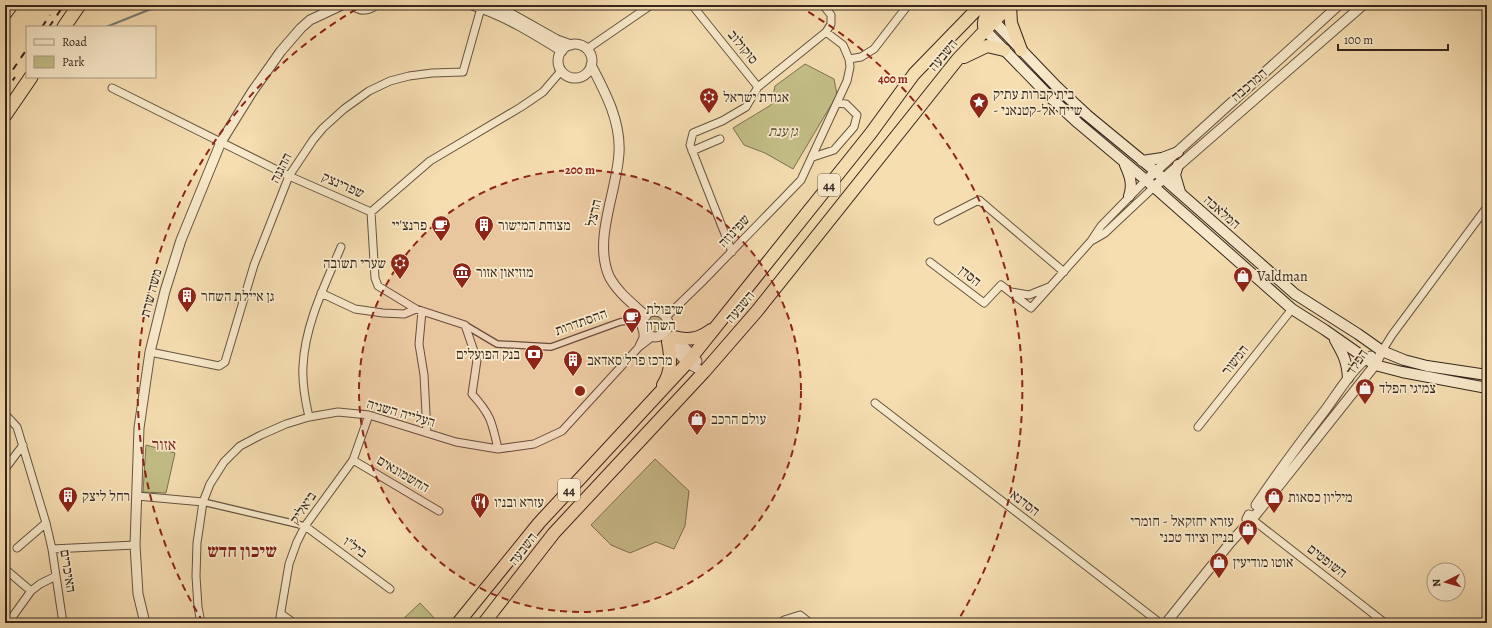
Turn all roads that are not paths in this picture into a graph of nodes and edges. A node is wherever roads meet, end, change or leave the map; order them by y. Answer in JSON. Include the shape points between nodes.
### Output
{"nodes":[{"id":1,"x":10,"y":5,"type":"edge"},
{"id":2,"x":79,"y":5,"type":"edge"},
{"id":3,"x":331,"y":5,"type":"edge"},
{"id":4,"x":342,"y":5,"type":"edge"},
{"id":5,"x":354,"y":5,"type":"edge"},
{"id":6,"x":375,"y":5,"type":"edge"},
{"id":7,"x":472,"y":5,"type":"edge"},
{"id":8,"x":495,"y":5,"type":"edge"},
{"id":9,"x":651,"y":5,"type":"edge"},
{"id":10,"x":692,"y":5,"type":"edge"},
{"id":11,"x":823,"y":5,"type":"edge"},
{"id":12,"x":908,"y":5,"type":"edge"},
{"id":13,"x":995,"y":5,"type":"edge"},
{"id":14,"x":1339,"y":5,"type":"edge"},
{"id":15,"x":1363,"y":5,"type":"edge"},
{"id":16,"x":1011,"y":6,"type":"edge"},
{"id":17,"x":481,"y":8,"type":"junction"},
{"id":18,"x":5,"y":13,"type":"edge"},
{"id":19,"x":984,"y":13,"type":"edge"},
{"id":20,"x":323,"y":14,"type":"junction"},
{"id":21,"x":65,"y":26,"type":"edge"},
{"id":22,"x":985,"y":30,"type":"junction"},
{"id":23,"x":826,"y":32,"type":"junction"},
{"id":24,"x":571,"y":45,"type":"junction"},
{"id":25,"x":587,"y":49,"type":"junction"},
{"id":26,"x":562,"y":50,"type":"junction"},
{"id":27,"x":1004,"y":50,"type":"junction"},
{"id":28,"x":1021,"y":50,"type":"junction"},
{"id":29,"x":850,"y":59,"type":"junction"},
{"id":30,"x":957,"y":60,"type":"junction"},
{"id":31,"x":591,"y":65,"type":"junction"},
{"id":32,"x":561,"y":71,"type":"junction"},
{"id":33,"x":586,"y":74,"type":"junction"},
{"id":34,"x":30,"y":78,"type":"edge"},
{"id":35,"x":758,"y":87,"type":"junction"},
{"id":36,"x":112,"y":88,"type":"dead end"},
{"id":37,"x":610,"y":102,"type":"junction"},
{"id":38,"x":837,"y":103,"type":"junction"},
{"id":39,"x":5,"y":115,"type":"edge"},
{"id":40,"x":720,"y":139,"type":"dead end"},
{"id":41,"x":221,"y":142,"type":"junction"},
{"id":42,"x":692,"y":151,"type":"junction"},
{"id":43,"x":1178,"y":152,"type":"junction"},
{"id":44,"x":813,"y":157,"type":"junction"},
{"id":45,"x":1142,"y":161,"type":"junction"},
{"id":46,"x":1124,"y":163,"type":"junction"},
{"id":47,"x":1178,"y":165,"type":"junction"},
{"id":48,"x":1159,"y":175,"type":"junction"},
{"id":49,"x":289,"y":176,"type":"junction"},
{"id":50,"x":1150,"y":184,"type":"junction"},
{"id":51,"x":1180,"y":194,"type":"junction"},
{"id":52,"x":1129,"y":196,"type":"junction"},
{"id":53,"x":1487,"y":207,"type":"edge"},
{"id":54,"x":371,"y":212,"type":"junction"},
{"id":55,"x":938,"y":221,"type":"dead end"},
{"id":56,"x":1091,"y":241,"type":"junction"},
{"id":57,"x":341,"y":247,"type":"dead end"},
{"id":58,"x":732,"y":252,"type":"junction"},
{"id":59,"x":930,"y":262,"type":"dead end"},
{"id":60,"x":1064,"y":272,"type":"junction"},
{"id":61,"x":1051,"y":286,"type":"junction"},
{"id":62,"x":1010,"y":292,"type":"junction"},
{"id":63,"x":321,"y":294,"type":"junction"},
{"id":64,"x":1292,"y":309,"type":"junction"},
{"id":65,"x":419,"y":310,"type":"junction"},
{"id":66,"x":728,"y":314,"type":"junction"},
{"id":67,"x":666,"y":317,"type":"junction"},
{"id":68,"x":645,"y":318,"type":"junction"},
{"id":69,"x":465,"y":325,"type":"junction"},
{"id":70,"x":643,"y":329,"type":"junction"},
{"id":71,"x":665,"y":336,"type":"junction"},
{"id":72,"x":1333,"y":336,"type":"junction"},
{"id":73,"x":639,"y":347,"type":"junction"},
{"id":74,"x":1382,"y":351,"type":"junction"},
{"id":75,"x":150,"y":352,"type":"junction"},
{"id":76,"x":690,"y":359,"type":"junction"},
{"id":77,"x":1366,"y":359,"type":"junction"},
{"id":78,"x":1375,"y":365,"type":"junction"},
{"id":79,"x":704,"y":372,"type":"junction"},
{"id":80,"x":1487,"y":375,"type":"edge"},
{"id":81,"x":1348,"y":378,"type":"junction"},
{"id":82,"x":1487,"y":388,"type":"edge"},
{"id":83,"x":656,"y":397,"type":"junction"},
{"id":84,"x":875,"y":403,"type":"dead end"},
{"id":85,"x":5,"y":414,"type":"edge"},
{"id":86,"x":369,"y":415,"type":"junction"},
{"id":87,"x":309,"y":417,"type":"junction"},
{"id":88,"x":1198,"y":427,"type":"dead end"},
{"id":89,"x":427,"y":433,"type":"junction"},
{"id":90,"x":23,"y":445,"type":"junction"},
{"id":91,"x":498,"y":449,"type":"junction"},
{"id":92,"x":353,"y":460,"type":"junction"},
{"id":93,"x":5,"y":469,"type":"edge"},
{"id":94,"x":137,"y":496,"type":"junction"},
{"id":95,"x":203,"y":502,"type":"junction"},
{"id":96,"x":439,"y":511,"type":"dead end"},
{"id":97,"x":1251,"y":518,"type":"junction"},
{"id":98,"x":46,"y":523,"type":"junction"},
{"id":99,"x":305,"y":526,"type":"junction"},
{"id":100,"x":135,"y":545,"type":"junction"},
{"id":101,"x":17,"y":548,"type":"dead end"},
{"id":102,"x":52,"y":549,"type":"junction"},
{"id":103,"x":5,"y":569,"type":"edge"},
{"id":104,"x":56,"y":576,"type":"junction"},
{"id":105,"x":390,"y":589,"type":"dead end"},
{"id":106,"x":31,"y":591,"type":"junction"},
{"id":107,"x":281,"y":614,"type":"junction"},
{"id":108,"x":8,"y":623,"type":"edge"},
{"id":109,"x":63,"y":623,"type":"edge"},
{"id":110,"x":145,"y":623,"type":"edge"},
{"id":111,"x":202,"y":623,"type":"edge"},
{"id":112,"x":279,"y":623,"type":"edge"},
{"id":113,"x":294,"y":623,"type":"edge"},
{"id":114,"x":458,"y":623,"type":"edge"},
{"id":115,"x":484,"y":623,"type":"edge"},
{"id":116,"x":780,"y":623,"type":"edge"},
{"id":117,"x":810,"y":623,"type":"edge"},
{"id":118,"x":1160,"y":623,"type":"edge"},
{"id":119,"x":1166,"y":623,"type":"edge"},
{"id":120,"x":1385,"y":623,"type":"edge"}],
"edges":[{"from":1,"to":18,"type":"highway"},
{"from":2,"to":21,"type":"highway"},
{"from":3,"to":20,"type":"street","name":"משה שרת"},
{"from":4,"to":20,"type":"street","name":"משה שרת"},
{"from":5,"to":6,"type":"street","via":[[362,9]]},
{"from":7,"to":17,"type":"street"},
{"from":8,"to":24,"type":"street"},
{"from":9,"to":25,"type":"street"},
{"from":10,"to":35,"type":"street","name":"סוקולוב"},
{"from":11,"to":23,"type":"street","via":[[831,15],[831,24]]},
{"from":12,"to":29,"type":"street","via":[[874,50]]},
{"from":13,"to":19,"type":"highway"},
{"from":14,"to":43,"type":"street","name":"המרכבה"},
{"from":15,"to":47,"type":"street","name":"המרכבה"},
{"from":16,"to":19,"type":"highway","name":"השבעה","number":"44"},
{"from":16,"to":28,"type":"highway","via":[[1011,24]]},
{"from":17,"to":26,"type":"street"},
{"from":17,"to":49,"type":"street","name":"ההגנה","via":[[463,72],[409,76],[369,91],[323,128]]},
{"from":19,"to":22,"type":"highway","name":"השבעה","number":"44"},
{"from":19,"to":28,"type":"main road","name":"המלאכה"},
{"from":19,"to":66,"type":"highway","name":"השבעה","number":"44","via":[[914,74],[871,133]]},
{"from":20,"to":41,"type":"street","name":"משה שרת","via":[[301,28],[281,52]]},
{"from":22,"to":27,"type":"main road","name":"המלאכה"},
{"from":22,"to":30,"type":"highway","name":"השבעה","number":"44"},
{"from":23,"to":29,"type":"street","via":[[843,45]]},
{"from":23,"to":35,"type":"street"},
{"from":24,"to":25,"type":"street"},
{"from":24,"to":26,"type":"street"},
{"from":25,"to":31,"type":"street"},
{"from":26,"to":32,"type":"street","via":[[558,61]]},
{"from":27,"to":30,"type":"highway","via":[[987,46]]},
{"from":27,"to":46,"type":"main road","name":"המלאכה","via":[[1072,118]]},
{"from":28,"to":45,"type":"main road","name":"המלאכה","via":[[1087,115]]},
{"from":29,"to":38,"type":"street","name":"שפינוזה","via":[[847,81]]},
{"from":30,"to":79,"type":"highway","name":"השבעה","number":"44","via":[[757,311]]},
{"from":31,"to":33,"type":"street"},
{"from":31,"to":37,"type":"street","name":"הרצל"},
{"from":32,"to":33,"type":"street","via":[[575,78]]},
{"from":32,"to":54,"type":"street","name":"שפרינצק","via":[[543,92],[430,161]]},
{"from":33,"to":37,"type":"street","name":"הרצל"},
{"from":34,"to":39,"type":"highway"},
{"from":35,"to":42,"type":"street","via":[[746,107],[693,133],[690,145]]},
{"from":36,"to":41,"type":"street","name":"שפרינצק"},
{"from":37,"to":68,"type":"street","name":"הרצל","via":[[617,125],[619,152],[603,239],[604,262],[610,277],[623,295]]},
{"from":38,"to":44,"type":"street","name":"שפינוזה"},
{"from":38,"to":44,"type":"street","via":[[846,104],[856,115],[854,128],[834,150]]},
{"from":40,"to":42,"type":"street"},
{"from":41,"to":49,"type":"street","name":"שפרינצק"},
{"from":41,"to":75,"type":"street","name":"משה שרת","via":[[181,240]]},
{"from":42,"to":58,"type":"street"},
{"from":43,"to":45,"type":"main road"},
{"from":43,"to":48,"type":"street","name":"המרכבה"},
{"from":44,"to":58,"type":"street","name":"שפינוזה","via":[[801,180]]},
{"from":45,"to":48,"type":"main road","name":"המלאכה"},
{"from":46,"to":50,"type":"main road","name":"המלאכה"},
{"from":46,"to":52,"type":"main road","via":[[1132,183]]},
{"from":47,"to":48,"type":"street","name":"המרכבה"},
{"from":47,"to":51,"type":"main road","via":[[1175,175]]},
{"from":48,"to":50,"type":"street","name":"המרכבה"},
{"from":48,"to":51,"type":"main road","name":"המלאכה"},
{"from":49,"to":54,"type":"street","name":"שפרינצק"},
{"from":49,"to":75,"type":"street","name":"ההגנה","via":[[254,265],[225,362],[219,366]]},
{"from":50,"to":52,"type":"street","name":"הסדן"},
{"from":50,"to":56,"type":"street","name":"הסדן","via":[[1105,233]]},
{"from":50,"to":64,"type":"main road","name":"המלאכה"},
{"from":51,"to":74,"type":"main road","name":"המלאכה","via":[[1295,294]]},
{"from":52,"to":56,"type":"street","name":"הסדן","via":[[1101,226]]},
{"from":53,"to":74,"type":"street"},
{"from":54,"to":65,"type":"street","name":"ההסתדרות","via":[[375,278],[378,286]]},
{"from":55,"to":60,"type":"street","via":[[979,200]]},
{"from":56,"to":60,"type":"street","name":"הסדן"},
{"from":57,"to":63,"type":"street"},
{"from":58,"to":67,"type":"street","name":"שפינוזה"},
{"from":59,"to":62,"type":"street","name":"הסדן","via":[[984,303],[1001,285]]},
{"from":60,"to":61,"type":"street","name":"הסדן"},
{"from":61,"to":62,"type":"street","name":"הסדן","via":[[1029,295]]},
{"from":61,"to":62,"type":"street","name":"הסדן","via":[[1031,308]]},
{"from":63,"to":65,"type":"street","via":[[355,309],[404,314]]},
{"from":63,"to":87,"type":"street","via":[[305,345],[304,392]]},
{"from":64,"to":72,"type":"main road","name":"המלאכה"},
{"from":64,"to":88,"type":"street","name":"המשור"},
{"from":65,"to":69,"type":"street","name":"ההסתדרות"},
{"from":65,"to":89,"type":"street","via":[[419,344],[424,375]]},
{"from":66,"to":71,"type":"highway","via":[[699,338],[686,340]]},
{"from":66,"to":76,"type":"highway","name":"השבעה","number":"44"},
{"from":67,"to":68,"type":"street","via":[[656,312]]},
{"from":67,"to":71,"type":"street","via":[[668,323]]},
{"from":68,"to":69,"type":"street","name":"ההסתדרות","via":[[620,322],[551,347],[497,344]]},
{"from":68,"to":70,"type":"street"},
{"from":69,"to":91,"type":"street","via":[[477,360],[472,394],[485,408],[492,423]]},
{"from":70,"to":71,"type":"street","via":[[645,332]]},
{"from":70,"to":73,"type":"street","name":"העלייה השניה"},
{"from":71,"to":73,"type":"street","name":"העלייה השניה"},
{"from":71,"to":76,"type":"street"},
{"from":71,"to":83,"type":"highway","via":[[671,359],[669,372]]},
{"from":72,"to":77,"type":"main road","name":"המלאכה"},
{"from":72,"to":81,"type":"main road","via":[[1346,358]]},
{"from":73,"to":91,"type":"street","name":"העלייה השניה","via":[[562,431],[534,444]]},
{"from":74,"to":77,"type":"street","name":"הפלד"},
{"from":74,"to":78,"type":"street","name":"הפלד"},
{"from":74,"to":80,"type":"main road","name":"המלאכה","via":[[1427,366]]},
{"from":75,"to":94,"type":"street","name":"משה שרת","via":[[139,428]]},
{"from":76,"to":79,"type":"street"},
{"from":76,"to":83,"type":"highway","name":"השבעה","number":"44"},
{"from":77,"to":78,"type":"main road","name":"המלאכה"},
{"from":77,"to":81,"type":"street","name":"הפלד"},
{"from":78,"to":82,"type":"main road","name":"המלאכה"},
{"from":78,"to":97,"type":"street","name":"הפלד"},
{"from":79,"to":115,"type":"highway","name":"השבעה","number":"44","via":[[554,534]]},
{"from":81,"to":97,"type":"street","name":"הפלד","via":[[1272,482]]},
{"from":83,"to":114,"type":"highway","name":"השבעה","number":"44","via":[[538,523]]},
{"from":84,"to":118,"type":"street","name":"הסדנא"},
{"from":85,"to":90,"type":"street","name":"האיכרים","via":[[17,427]]},
{"from":86,"to":87,"type":"street","name":"העלייה השניה","via":[[338,412]]},
{"from":86,"to":89,"type":"street","name":"העלייה השניה"},
{"from":86,"to":92,"type":"street","name":"ביאליק"},
{"from":87,"to":95,"type":"street","name":"העלייה השניה","via":[[286,424],[240,446],[224,462],[210,484]]},
{"from":89,"to":91,"type":"street","name":"העלייה השניה","via":[[456,442]]},
{"from":90,"to":93,"type":"street"},
{"from":90,"to":98,"type":"street","name":"האיכרים"},
{"from":92,"to":96,"type":"street","name":"החשמונאים"},
{"from":92,"to":99,"type":"street","name":"ביאליק"},
{"from":94,"to":95,"type":"street"},
{"from":94,"to":100,"type":"street","name":"משה שרת"},
{"from":95,"to":99,"type":"street"},
{"from":95,"to":111,"type":"street","name":"העלייה השניה","via":[[197,543],[196,576]]},
{"from":97,"to":119,"type":"street","name":"הפלד"},
{"from":97,"to":120,"type":"street","name":"השופטים"},
{"from":98,"to":101,"type":"street"},
{"from":98,"to":102,"type":"street","name":"האיכרים"},
{"from":99,"to":105,"type":"street","name":"ביל\"ו"},
{"from":99,"to":107,"type":"street","name":"ביאליק","via":[[289,564]]},
{"from":100,"to":102,"type":"street"},
{"from":100,"to":110,"type":"street","name":"משה שרת","via":[[138,594]]},
{"from":102,"to":104,"type":"street","name":"האיכרים"},
{"from":103,"to":106,"type":"street"},
{"from":104,"to":106,"type":"street"},
{"from":104,"to":109,"type":"street","name":"האיכרים"},
{"from":106,"to":108,"type":"street"},
{"from":107,"to":112,"type":"street","name":"ביאליק"},
{"from":107,"to":113,"type":"street"},
{"from":116,"to":117,"type":"street","via":[[800,616]]}]}
